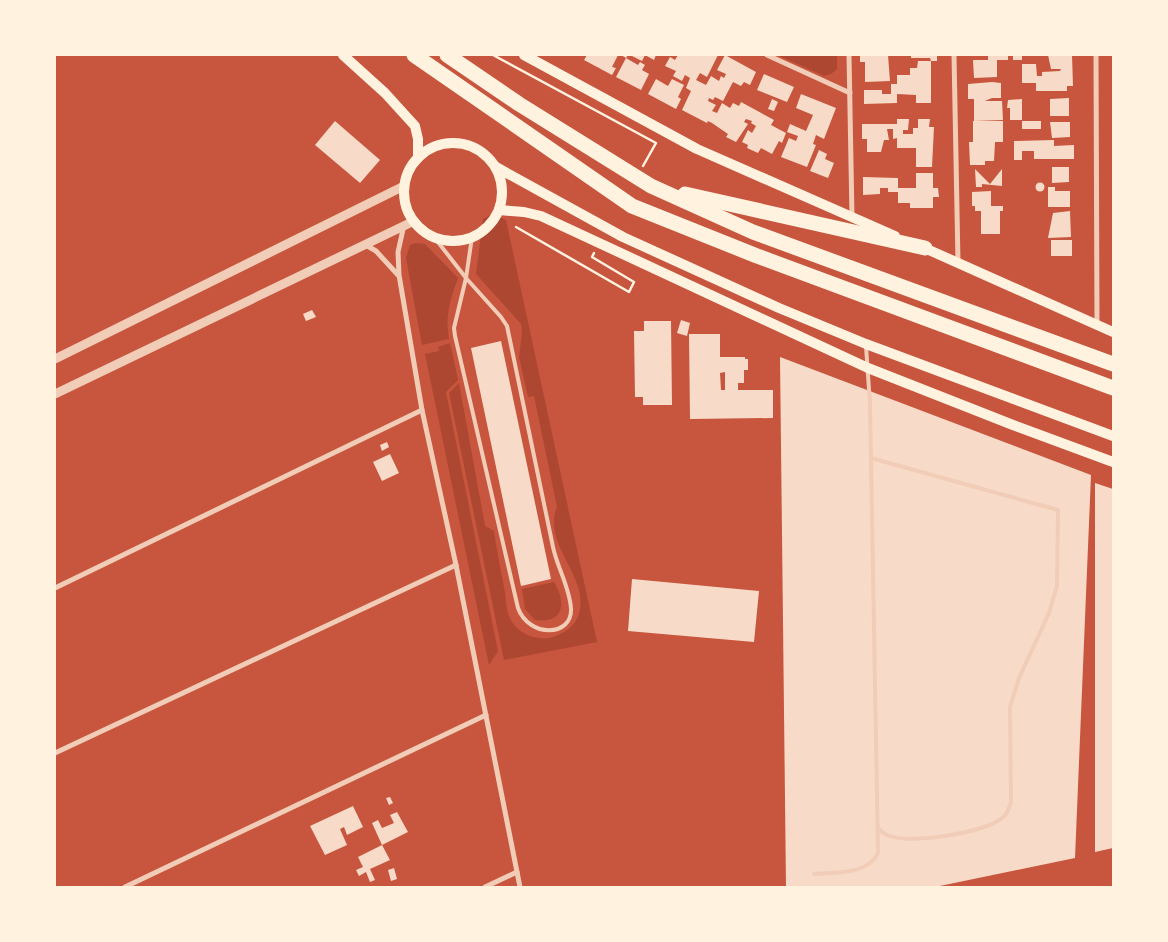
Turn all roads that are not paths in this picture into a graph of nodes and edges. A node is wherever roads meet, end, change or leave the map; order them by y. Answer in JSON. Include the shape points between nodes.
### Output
{"nodes":[{"id":1,"x":343,"y":55,"type":"edge"},
{"id":2,"x":414,"y":55,"type":"edge"},
{"id":3,"x":447,"y":55,"type":"edge"},
{"id":4,"x":524,"y":55,"type":"edge"},
{"id":5,"x":767,"y":55,"type":"edge"},
{"id":6,"x":850,"y":55,"type":"edge"},
{"id":7,"x":954,"y":55,"type":"edge"},
{"id":8,"x":1096,"y":55,"type":"edge"},
{"id":9,"x":850,"y":93,"type":"junction"},
{"id":10,"x":418,"y":158,"type":"junction"},
{"id":11,"x":496,"y":167,"type":"junction"},
{"id":12,"x":404,"y":186,"type":"junction"},
{"id":13,"x":651,"y":186,"type":"junction"},
{"id":14,"x":499,"y":210,"type":"junction"},
{"id":15,"x":852,"y":218,"type":"junction"},
{"id":16,"x":409,"y":223,"type":"junction"},
{"id":17,"x":434,"y":237,"type":"junction"},
{"id":18,"x":472,"y":237,"type":"junction"},
{"id":19,"x":364,"y":244,"type":"junction"},
{"id":20,"x":924,"y":248,"type":"junction"},
{"id":21,"x":958,"y":264,"type":"junction"},
{"id":22,"x":399,"y":275,"type":"junction"},
{"id":23,"x":466,"y":278,"type":"junction"},
{"id":24,"x":1097,"y":325,"type":"junction"},
{"id":25,"x":1113,"y":331,"type":"edge"},
{"id":26,"x":866,"y":344,"type":"junction"},
{"id":27,"x":55,"y":358,"type":"edge"},
{"id":28,"x":1113,"y":364,"type":"edge"},
{"id":29,"x":868,"y":368,"type":"junction"},
{"id":30,"x":1113,"y":388,"type":"edge"},
{"id":31,"x":55,"y":394,"type":"edge"},
{"id":32,"x":422,"y":410,"type":"junction"},
{"id":33,"x":1113,"y":436,"type":"edge"},
{"id":34,"x":871,"y":458,"type":"junction"},
{"id":35,"x":1113,"y":462,"type":"edge"},
{"id":36,"x":456,"y":565,"type":"junction"},
{"id":37,"x":55,"y":588,"type":"edge"},
{"id":38,"x":486,"y":715,"type":"junction"},
{"id":39,"x":55,"y":753,"type":"edge"},
{"id":40,"x":878,"y":827,"type":"junction"},
{"id":41,"x":517,"y":872,"type":"junction"},
{"id":42,"x":814,"y":874,"type":"dead end"},
{"id":43,"x":125,"y":887,"type":"edge"},
{"id":44,"x":484,"y":887,"type":"edge"},
{"id":45,"x":520,"y":887,"type":"edge"}],
"edges":[{"from":1,"to":10,"type":"main road","via":[[415,126]]},
{"from":2,"to":30,"type":"highway","via":[[632,206],[756,256]]},
{"from":3,"to":13,"type":"highway"},
{"from":4,"to":15,"type":"main road","via":[[697,149]]},
{"from":5,"to":9,"type":"street"},
{"from":6,"to":9,"type":"street"},
{"from":7,"to":21,"type":"street"},
{"from":8,"to":24,"type":"street"},
{"from":9,"to":15,"type":"street"},
{"from":10,"to":11,"type":"main road","via":[[438,146],[461,144],[487,156]]},
{"from":10,"to":12,"type":"main road"},
{"from":11,"to":14,"type":"main road","via":[[502,195]]},
{"from":11,"to":26,"type":"main road","via":[[623,237]]},
{"from":12,"to":16,"type":"main road"},
{"from":12,"to":27,"type":"street"},
{"from":13,"to":20,"type":"highway"},
{"from":13,"to":28,"type":"highway","via":[[752,232]]},
{"from":14,"to":18,"type":"main road","via":[[492,223]]},
{"from":14,"to":29,"type":"main road","via":[[540,216]]},
{"from":15,"to":20,"type":"main road"},
{"from":16,"to":17,"type":"main road"},
{"from":16,"to":19,"type":"street"},
{"from":16,"to":22,"type":"street","via":[[398,252]]},
{"from":17,"to":18,"type":"main road","via":[[449,241]]},
{"from":17,"to":23,"type":"lane"},
{"from":18,"to":23,"type":"lane"},
{"from":19,"to":22,"type":"street","via":[[376,251]]},
{"from":19,"to":31,"type":"street"},
{"from":20,"to":21,"type":"main road"},
{"from":21,"to":24,"type":"main road"},
{"from":22,"to":32,"type":"street"},
{"from":23,"to":23,"type":"lane","via":[[506,326],[556,560],[571,607],[568,620],[557,628],[535,628],[522,618],[518,608],[454,328]]},
{"from":24,"to":25,"type":"main road"},
{"from":26,"to":29,"type":"lane"},
{"from":26,"to":33,"type":"main road"},
{"from":29,"to":34,"type":"lane"},
{"from":29,"to":35,"type":"main road"},
{"from":32,"to":36,"type":"street"},
{"from":32,"to":37,"type":"street"},
{"from":34,"to":40,"type":"lane"},
{"from":34,"to":40,"type":"lane","via":[[1058,510],[1057,586],[1010,707],[1011,802],[1007,813],[992,824],[936,836],[890,837]]},
{"from":36,"to":38,"type":"street"},
{"from":36,"to":39,"type":"street"},
{"from":38,"to":41,"type":"street"},
{"from":38,"to":43,"type":"street"},
{"from":40,"to":42,"type":"lane","via":[[875,861],[863,868]]},
{"from":41,"to":44,"type":"street"},
{"from":41,"to":45,"type":"street"}]}
